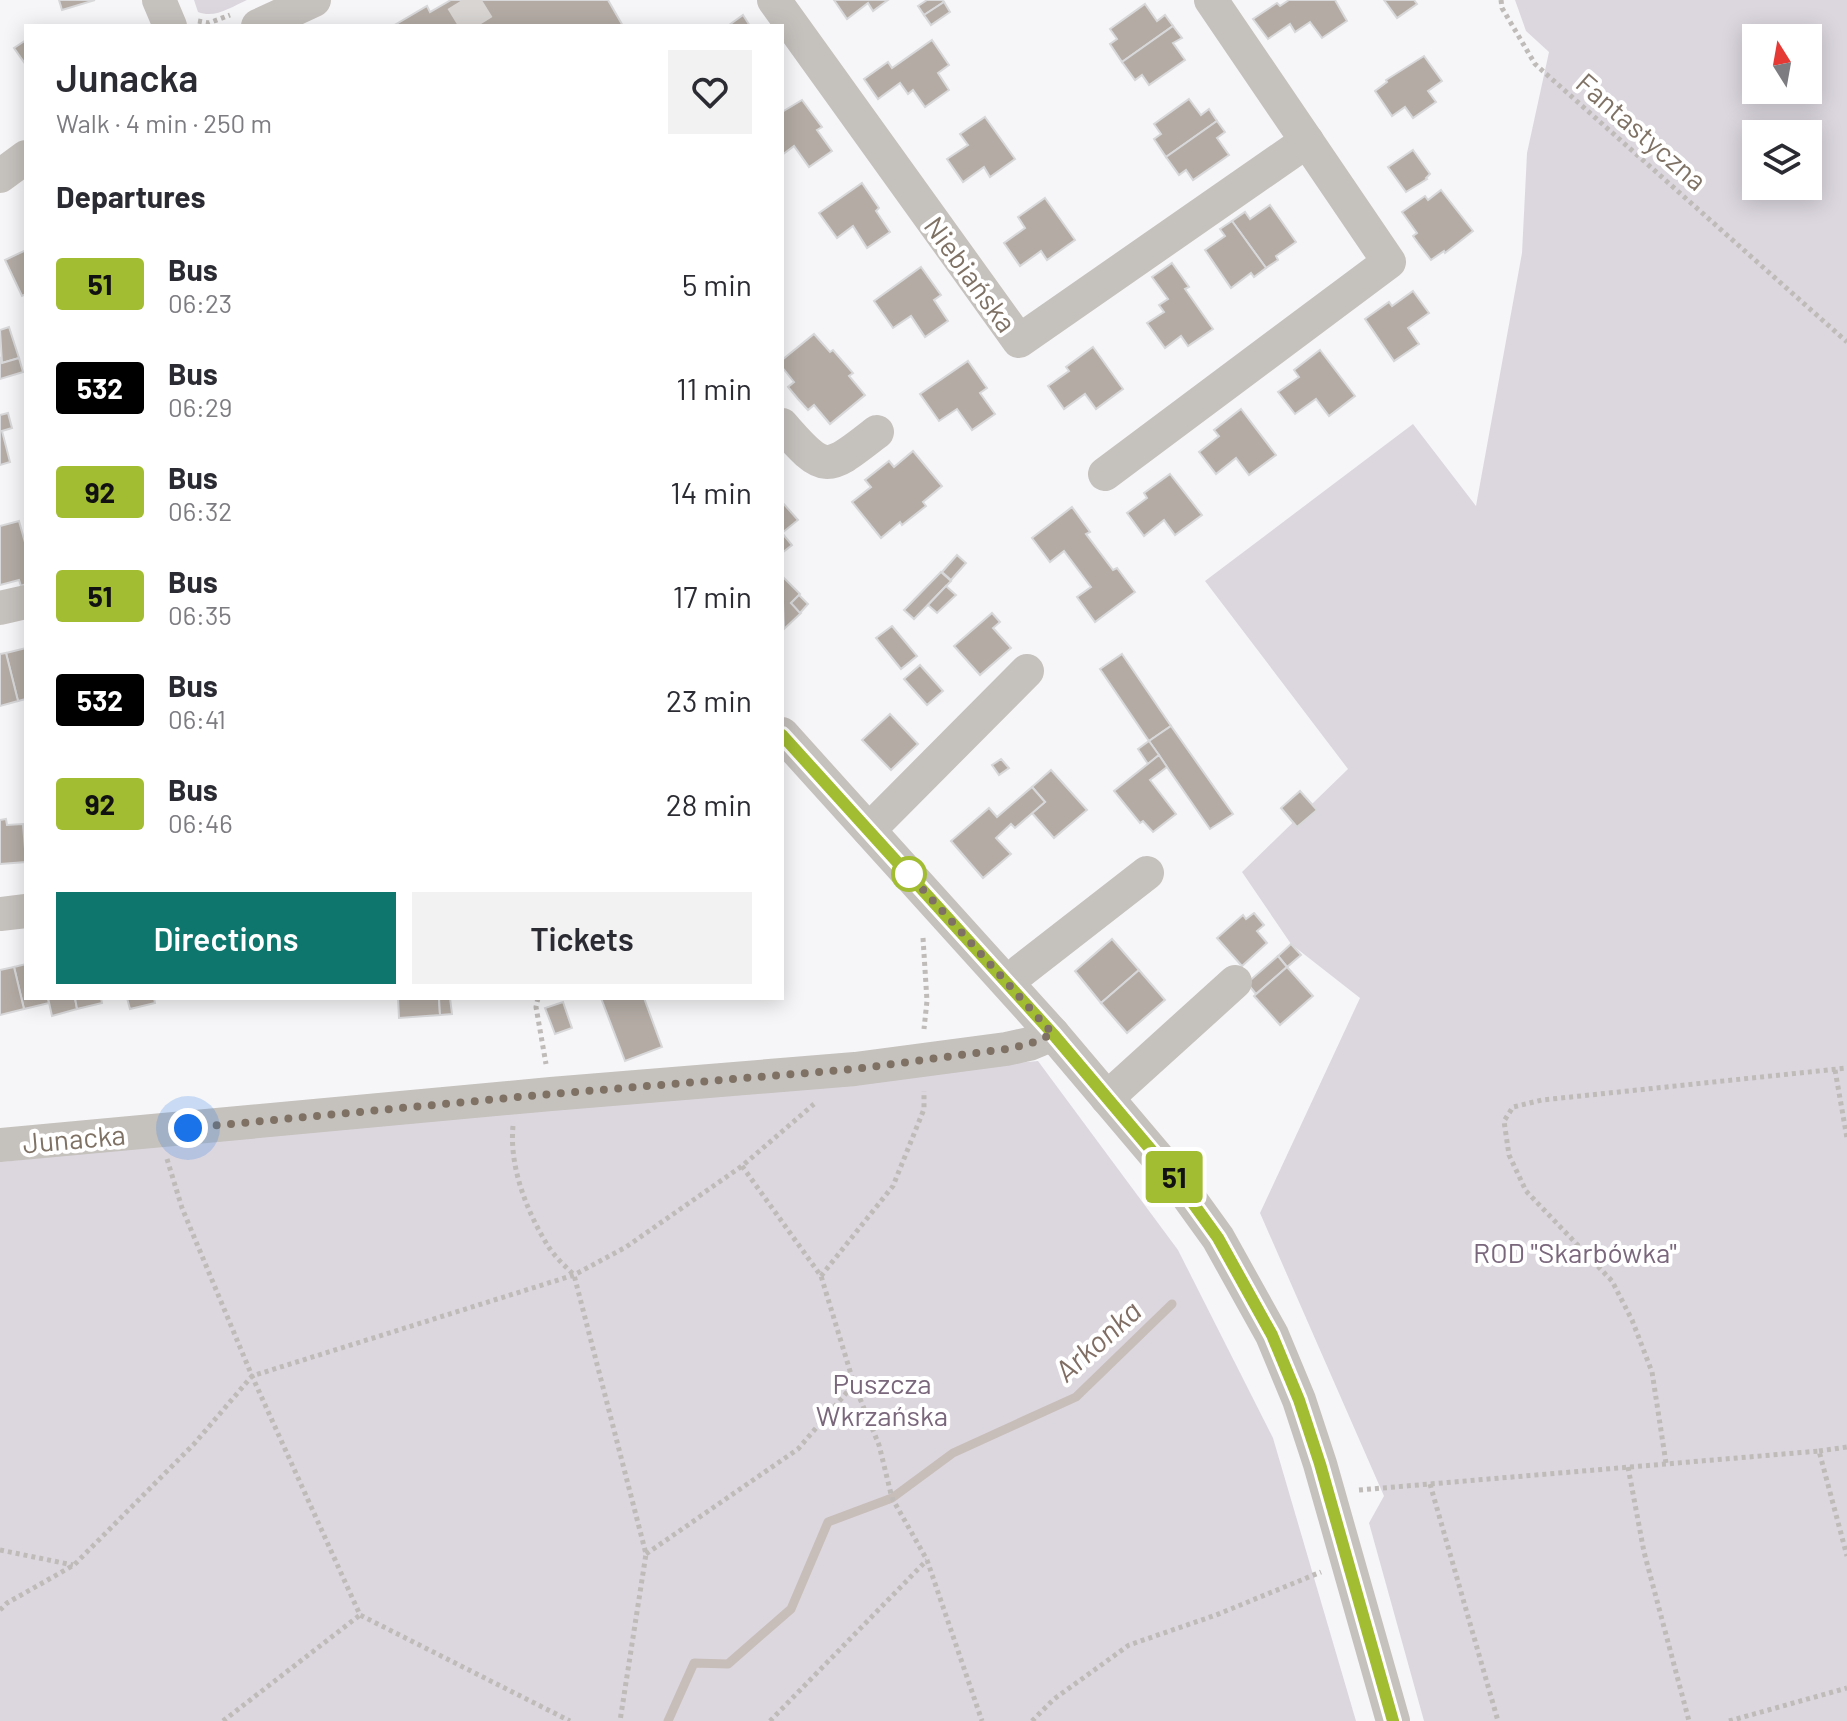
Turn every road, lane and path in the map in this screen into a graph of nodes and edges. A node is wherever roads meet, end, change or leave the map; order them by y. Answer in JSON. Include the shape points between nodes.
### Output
{"nodes":[{"id":1,"x":159,"y":0,"type":"edge"},
{"id":2,"x":314,"y":0,"type":"edge"},
{"id":3,"x":774,"y":0,"type":"edge"},
{"id":4,"x":1211,"y":0,"type":"edge"},
{"id":5,"x":1501,"y":0,"type":"edge"},
{"id":6,"x":247,"y":19,"type":"edge"},
{"id":7,"x":181,"y":21,"type":"edge"},
{"id":8,"x":1307,"y":141,"type":"junction"},
{"id":9,"x":24,"y":158,"type":"edge"},
{"id":10,"x":24,"y":175,"type":"edge"},
{"id":11,"x":0,"y":176,"type":"edge"},
{"id":12,"x":0,"y":187,"type":"edge"},
{"id":13,"x":1847,"y":342,"type":"edge"},
{"id":14,"x":784,"y":427,"type":"edge"},
{"id":15,"x":877,"y":432,"type":"dead end"},
{"id":16,"x":1105,"y":474,"type":"dead end"},
{"id":17,"x":24,"y":602,"type":"edge"},
{"id":18,"x":0,"y":608,"type":"edge"},
{"id":19,"x":1027,"y":671,"type":"dead end"},
{"id":20,"x":784,"y":736,"type":"edge"},
{"id":21,"x":869,"y":830,"type":"junction"},
{"id":22,"x":1147,"y":873,"type":"dead end"},
{"id":23,"x":24,"y":911,"type":"edge"},
{"id":24,"x":0,"y":914,"type":"edge"},
{"id":25,"x":923,"y":938,"type":"dead end"},
{"id":26,"x":1021,"y":971,"type":"dead end"},
{"id":27,"x":1235,"y":982,"type":"dead end"},
{"id":28,"x":538,"y":1000,"type":"edge"},
{"id":29,"x":1053,"y":1034,"type":"junction"},
{"id":30,"x":925,"y":1060,"type":"junction"},
{"id":31,"x":1847,"y":1068,"type":"edge"},
{"id":32,"x":855,"y":1069,"type":"junction"},
{"id":33,"x":1835,"y":1070,"type":"junction"},
{"id":34,"x":551,"y":1094,"type":"junction"},
{"id":35,"x":516,"y":1097,"type":"junction"},
{"id":36,"x":1107,"y":1098,"type":"junction"},
{"id":37,"x":158,"y":1130,"type":"junction"},
{"id":38,"x":1847,"y":1138,"type":"edge"},
{"id":39,"x":0,"y":1145,"type":"edge"},
{"id":40,"x":742,"y":1166,"type":"junction"},
{"id":41,"x":574,"y":1275,"type":"junction"},
{"id":42,"x":821,"y":1276,"type":"junction"},
{"id":43,"x":252,"y":1376,"type":"junction"},
{"id":44,"x":854,"y":1384,"type":"junction"},
{"id":45,"x":1847,"y":1447,"type":"edge"},
{"id":46,"x":1819,"y":1451,"type":"junction"},
{"id":47,"x":1666,"y":1463,"type":"junction"},
{"id":48,"x":1628,"y":1467,"type":"junction"},
{"id":49,"x":1430,"y":1484,"type":"junction"},
{"id":50,"x":1328,"y":1492,"type":"junction"},
{"id":51,"x":0,"y":1550,"type":"edge"},
{"id":52,"x":646,"y":1554,"type":"junction"},
{"id":53,"x":1847,"y":1556,"type":"edge"},
{"id":54,"x":927,"y":1560,"type":"junction"},
{"id":55,"x":1348,"y":1561,"type":"junction"},
{"id":56,"x":74,"y":1565,"type":"junction"},
{"id":57,"x":0,"y":1610,"type":"edge"},
{"id":58,"x":360,"y":1615,"type":"junction"},
{"id":59,"x":1847,"y":1688,"type":"edge"},
{"id":60,"x":223,"y":1721,"type":"edge"},
{"id":61,"x":570,"y":1721,"type":"edge"},
{"id":62,"x":620,"y":1721,"type":"edge"},
{"id":63,"x":770,"y":1721,"type":"edge"},
{"id":64,"x":982,"y":1721,"type":"edge"},
{"id":65,"x":1032,"y":1721,"type":"edge"},
{"id":66,"x":1393,"y":1721,"type":"edge"},
{"id":67,"x":1498,"y":1721,"type":"edge"},
{"id":68,"x":1689,"y":1721,"type":"edge"},
{"id":69,"x":1729,"y":1721,"type":"edge"}],
"edges":[{"from":1,"to":7,"type":"street"},
{"from":2,"to":6,"type":"street"},
{"from":3,"to":8,"type":"street","name":"Niebiańska","via":[[1019,341]]},
{"from":4,"to":8,"type":"street"},
{"from":5,"to":13,"type":"path","name":"Fantastyczna","via":[[1535,64]]},
{"from":6,"to":7,"type":"path"},
{"from":8,"to":16,"type":"street","via":[[1389,262]]},
{"from":9,"to":11,"type":"street"},
{"from":10,"to":12,"type":"street"},
{"from":14,"to":15,"type":"street","via":[[807,454],[831,463]]},
{"from":17,"to":18,"type":"street"},
{"from":19,"to":21,"type":"street"},
{"from":20,"to":21,"type":"street"},
{"from":21,"to":29,"type":"street"},
{"from":22,"to":26,"type":"street"},
{"from":23,"to":24,"type":"street"},
{"from":25,"to":30,"type":"path"},
{"from":27,"to":36,"type":"street"},
{"from":28,"to":34,"type":"path"},
{"from":29,"to":30,"type":"street","name":"Junacka","via":[[1006,1049]]},
{"from":29,"to":36,"type":"street"},
{"from":30,"to":32,"type":"street","name":"Junacka"},
{"from":30,"to":42,"type":"path","via":[[924,1109],[893,1186]]},
{"from":31,"to":33,"type":"path"},
{"from":32,"to":34,"type":"street","name":"Junacka"},
{"from":32,"to":40,"type":"path"},
{"from":33,"to":38,"type":"path"},
{"from":33,"to":47,"type":"path","via":[[1542,1100],[1513,1107],[1504,1121],[1509,1155],[1526,1191],[1612,1281],[1632,1320],[1652,1372]]},
{"from":34,"to":35,"type":"street","name":"Junacka"},
{"from":35,"to":37,"type":"street","name":"Junacka"},
{"from":35,"to":41,"type":"path","via":[[512,1142],[521,1188],[549,1248]]},
{"from":36,"to":50,"type":"street","via":[[1197,1208],[1240,1275],[1299,1400]]},
{"from":37,"to":39,"type":"street","name":"Junacka"},
{"from":37,"to":43,"type":"path","via":[[182,1208]]},
{"from":40,"to":41,"type":"path","via":[[626,1247]]},
{"from":40,"to":42,"type":"path"},
{"from":41,"to":43,"type":"path"},
{"from":41,"to":52,"type":"path"},
{"from":42,"to":44,"type":"path"},
{"from":43,"to":56,"type":"path","via":[[194,1444]]},
{"from":43,"to":58,"type":"path"},
{"from":44,"to":52,"type":"path","via":[[798,1449]]},
{"from":44,"to":54,"type":"path","via":[[879,1445],[892,1498]]},
{"from":45,"to":46,"type":"path"},
{"from":46,"to":47,"type":"path"},
{"from":46,"to":53,"type":"path"},
{"from":47,"to":48,"type":"path"},
{"from":48,"to":49,"type":"path"},
{"from":48,"to":68,"type":"path","via":[[1644,1552]]},
{"from":49,"to":50,"type":"path"},
{"from":49,"to":67,"type":"path"},
{"from":50,"to":55,"type":"street"},
{"from":51,"to":56,"type":"path"},
{"from":52,"to":62,"type":"path"},
{"from":54,"to":63,"type":"path"},
{"from":54,"to":64,"type":"path"},
{"from":55,"to":65,"type":"path","via":[[1129,1645]]},
{"from":55,"to":66,"type":"street"},
{"from":56,"to":57,"type":"path"},
{"from":58,"to":60,"type":"path"},
{"from":58,"to":61,"type":"path"},
{"from":59,"to":69,"type":"path"}]}
